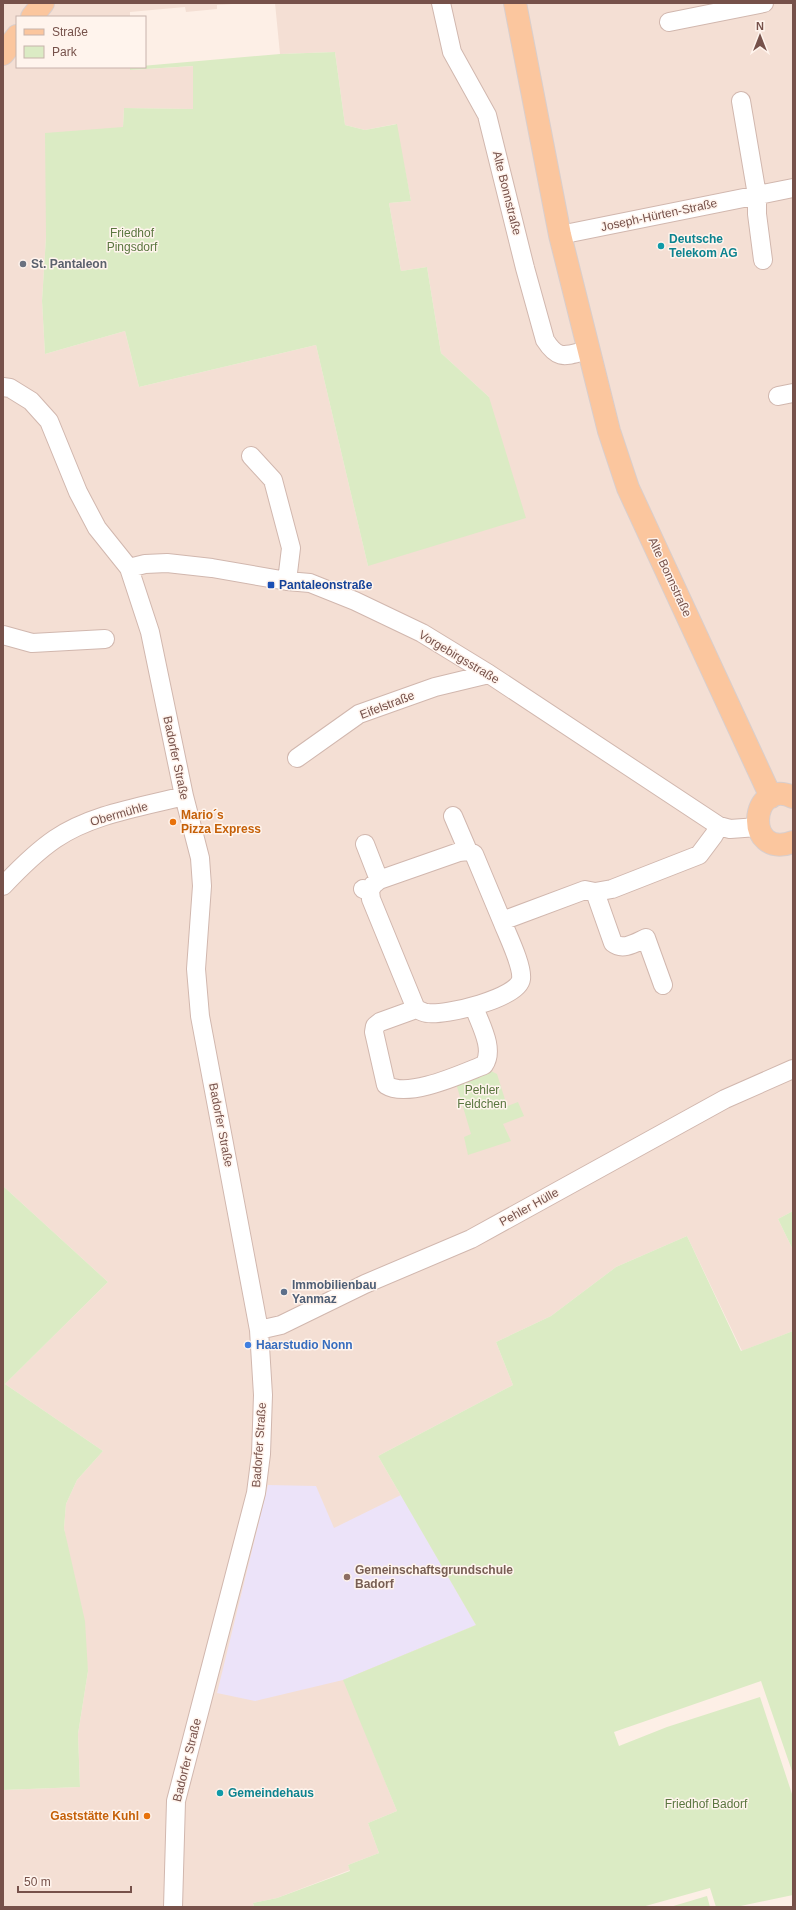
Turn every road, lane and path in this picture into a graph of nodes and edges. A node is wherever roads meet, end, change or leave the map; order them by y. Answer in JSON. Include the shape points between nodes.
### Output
{"nodes":[{"id":1,"x":43,"y":3,"type":"edge"},
{"id":2,"x":441,"y":3,"type":"edge"},
{"id":3,"x":515,"y":3,"type":"edge"},
{"id":4,"x":764,"y":3,"type":"edge"},
{"id":5,"x":33,"y":16,"type":"edge"},
{"id":6,"x":669,"y":22,"type":"dead end"},
{"id":7,"x":16,"y":37,"type":"edge"},
{"id":8,"x":3,"y":54,"type":"edge"},
{"id":9,"x":741,"y":101,"type":"dead end"},
{"id":10,"x":793,"y":188,"type":"edge"},
{"id":11,"x":757,"y":195,"type":"junction"},
{"id":12,"x":560,"y":235,"type":"junction"},
{"id":13,"x":763,"y":260,"type":"dead end"},
{"id":14,"x":588,"y":350,"type":"junction"},
{"id":15,"x":3,"y":386,"type":"edge"},
{"id":16,"x":251,"y":456,"type":"dead end"},
{"id":17,"x":129,"y":568,"type":"junction"},
{"id":18,"x":287,"y":581,"type":"junction"},
{"id":19,"x":3,"y":635,"type":"edge"},
{"id":20,"x":105,"y":639,"type":"dead end"},
{"id":21,"x":489,"y":674,"type":"junction"},
{"id":22,"x":297,"y":758,"type":"dead end"},
{"id":23,"x":184,"y":796,"type":"junction"},
{"id":24,"x":771,"y":797,"type":"junction"},
{"id":25,"x":793,"y":797,"type":"edge"},
{"id":26,"x":453,"y":816,"type":"dead end"},
{"id":27,"x":719,"y":826,"type":"junction"},
{"id":28,"x":758,"y":827,"type":"junction"},
{"id":29,"x":793,"y":842,"type":"edge"},
{"id":30,"x":365,"y":844,"type":"dead end"},
{"id":31,"x":468,"y":851,"type":"junction"},
{"id":32,"x":3,"y":886,"type":"edge"},
{"id":33,"x":370,"y":887,"type":"junction"},
{"id":34,"x":595,"y":892,"type":"junction"},
{"id":35,"x":502,"y":921,"type":"junction"},
{"id":36,"x":663,"y":985,"type":"dead end"},
{"id":37,"x":474,"y":1007,"type":"junction"},
{"id":38,"x":416,"y":1009,"type":"junction"},
{"id":39,"x":793,"y":1069,"type":"edge"},
{"id":40,"x":259,"y":1330,"type":"junction"},
{"id":41,"x":173,"y":1907,"type":"edge"}],
"edges":[{"from":1,"to":5,"type":"main road"},
{"from":2,"to":14,"type":"street","name":"Alte Bonnstraße","via":[[452,52],[487,114],[545,340],[558,355]]},
{"from":3,"to":12,"type":"main road","name":"Alte Bonnstraße"},
{"from":4,"to":6,"type":"street"},
{"from":7,"to":8,"type":"main road"},
{"from":9,"to":11,"type":"street"},
{"from":10,"to":11,"type":"street","name":"Joseph-Hürten-Straße"},
{"from":11,"to":12,"type":"street","name":"Joseph-Hürten-Straße"},
{"from":11,"to":13,"type":"street","via":[[756,214]]},
{"from":12,"to":14,"type":"main road","name":"Alte Bonnstraße"},
{"from":14,"to":24,"type":"main road","name":"Alte Bonnstraße","via":[[609,431],[628,488]]},
{"from":15,"to":17,"type":"street","name":"Badorfer Straße","via":[[31,401],[49,421],[78,492],[94,522]]},
{"from":16,"to":18,"type":"street","via":[[273,480],[291,548]]},
{"from":17,"to":18,"type":"street","name":"Vorgebirgsstraße","via":[[167,563]]},
{"from":17,"to":23,"type":"street","name":"Badorfer Straße","via":[[150,632]]},
{"from":18,"to":21,"type":"street","name":"Vorgebirgsstraße","via":[[310,583],[355,601],[422,633]]},
{"from":19,"to":20,"type":"street","via":[[32,643]]},
{"from":21,"to":22,"type":"street","name":"Eifelstraße","via":[[435,687],[359,714]]},
{"from":21,"to":27,"type":"street","name":"Vorgebirgsstraße"},
{"from":23,"to":32,"type":"street","name":"Obermühle","via":[[92,821],[56,838],[24,864]]},
{"from":23,"to":40,"type":"street","name":"Badorfer Straße","via":[[200,858],[202,886],[196,969],[200,1016]]},
{"from":24,"to":25,"type":"main road","via":[[784,794]]},
{"from":24,"to":28,"type":"main road","via":[[760,806],[756,820]]},
{"from":26,"to":31,"type":"street"},
{"from":27,"to":28,"type":"street","name":"Vorgebirgsstraße","via":[[730,829]]},
{"from":27,"to":34,"type":"street","via":[[699,854],[612,889]]},
{"from":28,"to":29,"type":"main road","via":[[772,843],[779,845]]},
{"from":30,"to":33,"type":"street"},
{"from":31,"to":33,"type":"street","via":[[459,852]]},
{"from":31,"to":35,"type":"street","via":[[474,854]]},
{"from":33,"to":38,"type":"street","via":[[371,899]]},
{"from":34,"to":35,"type":"street","via":[[585,890]]},
{"from":34,"to":36,"type":"street","via":[[613,943],[624,947],[646,938]]},
{"from":35,"to":37,"type":"street","via":[[522,980],[514,990]]},
{"from":37,"to":38,"type":"street","via":[[442,1013],[427,1013]]},
{"from":37,"to":38,"type":"street","via":[[489,1051],[484,1065],[430,1084],[393,1090],[386,1085],[374,1032],[375,1026]]},
{"from":39,"to":40,"type":"street","name":"Pehler Hülle","via":[[725,1099],[471,1239],[365,1284],[281,1325]]},
{"from":40,"to":41,"type":"street","name":"Badorfer Straße","via":[[261,1454],[256,1493],[176,1801]]}]}
